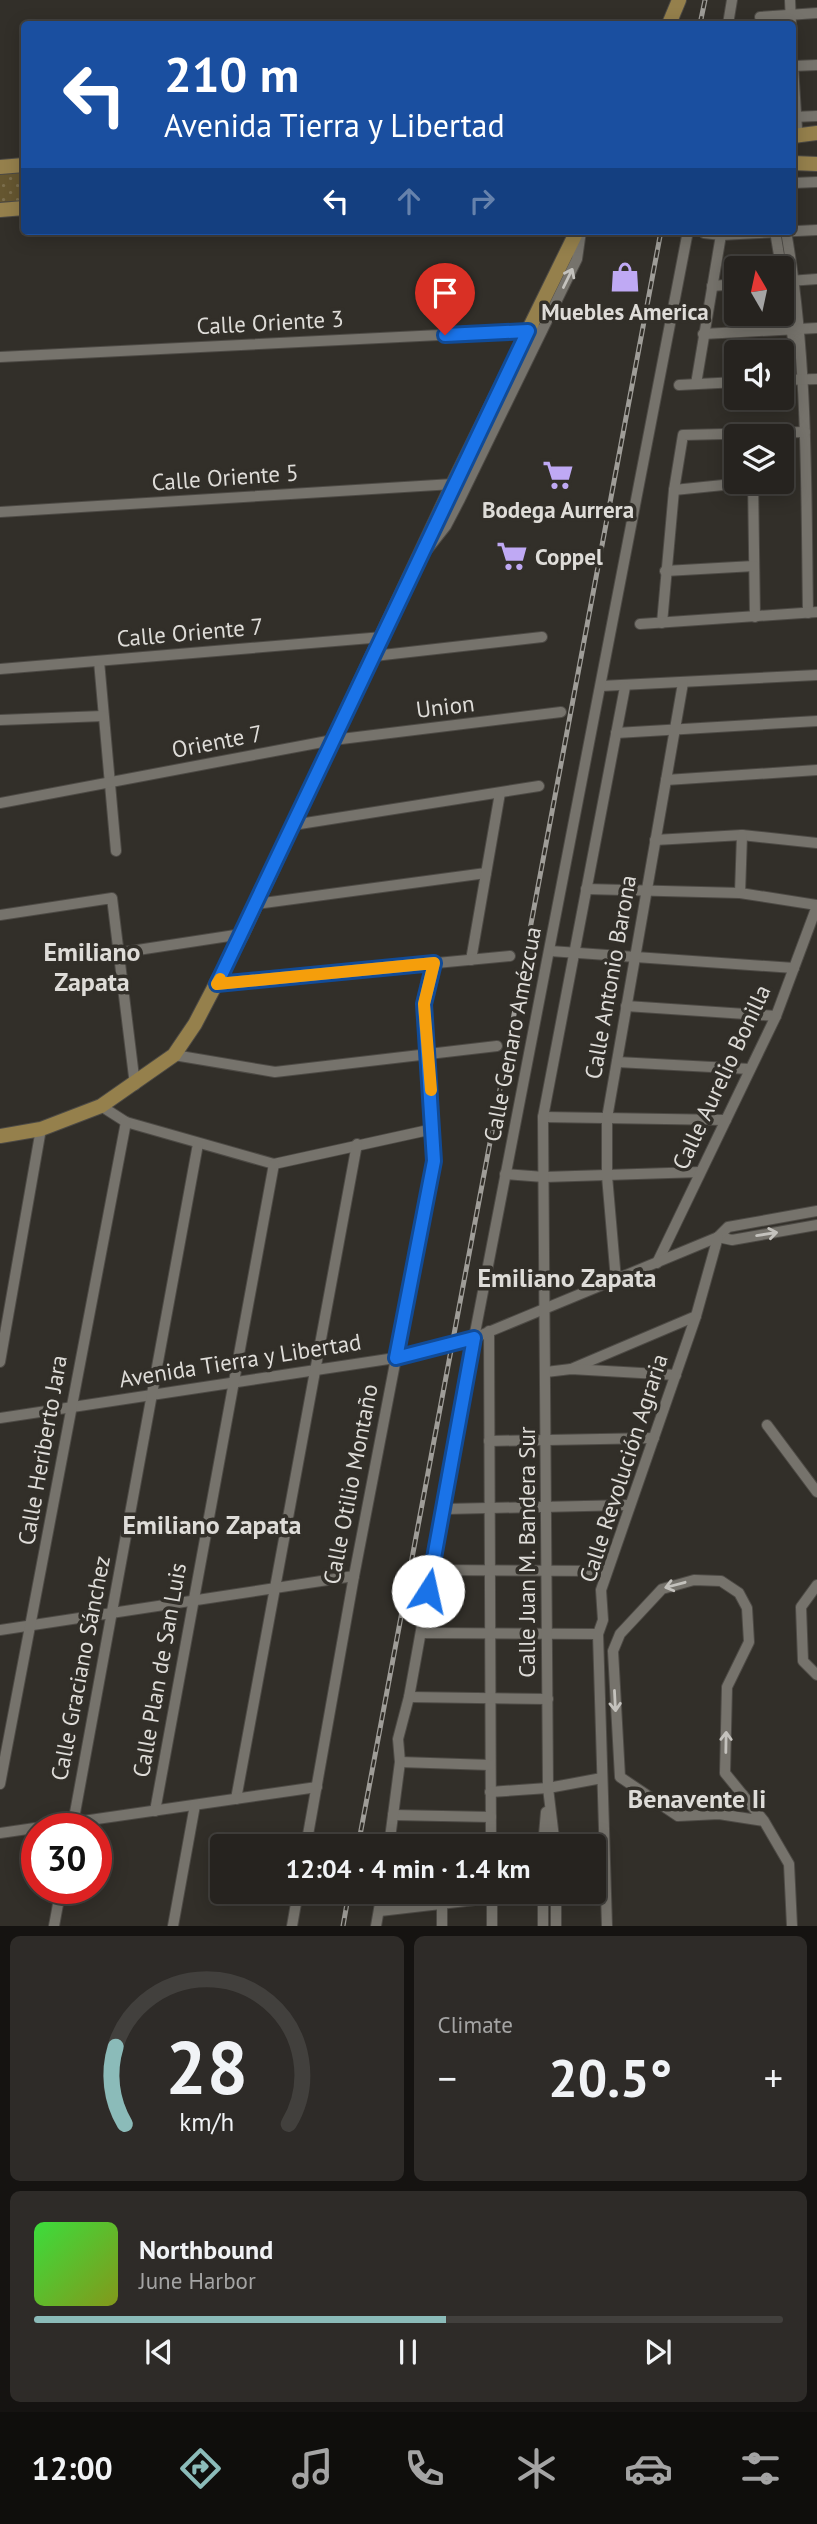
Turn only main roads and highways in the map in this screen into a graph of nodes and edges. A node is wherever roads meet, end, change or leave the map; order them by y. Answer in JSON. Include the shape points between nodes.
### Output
{"nodes":[{"id":1,"x":679,"y":0,"type":"edge"},
{"id":2,"x":670,"y":21,"type":"edge"},
{"id":3,"x":796,"y":126,"type":"edge"},
{"id":4,"x":817,"y":131,"type":"edge"},
{"id":5,"x":796,"y":163,"type":"edge"},
{"id":6,"x":817,"y":163,"type":"edge"},
{"id":7,"x":21,"y":166,"type":"edge"},
{"id":8,"x":0,"y":167,"type":"edge"},
{"id":9,"x":817,"y":170,"type":"edge"},
{"id":10,"x":796,"y":171,"type":"edge"},
{"id":11,"x":21,"y":208,"type":"edge"},
{"id":12,"x":0,"y":210,"type":"edge"},
{"id":13,"x":576,"y":235,"type":"edge"},
{"id":14,"x":0,"y":1136,"type":"edge"}],
"edges":[{"from":1,"to":2,"type":"main road"},
{"from":3,"to":4,"type":"main road"},
{"from":5,"to":6,"type":"main road"},
{"from":7,"to":8,"type":"main road"},
{"from":9,"to":10,"type":"main road"},
{"from":11,"to":12,"type":"main road"},
{"from":13,"to":14,"type":"main road","via":[[535,331],[453,484],[242,934],[174,1055],[101,1106],[41,1129]]}]}
